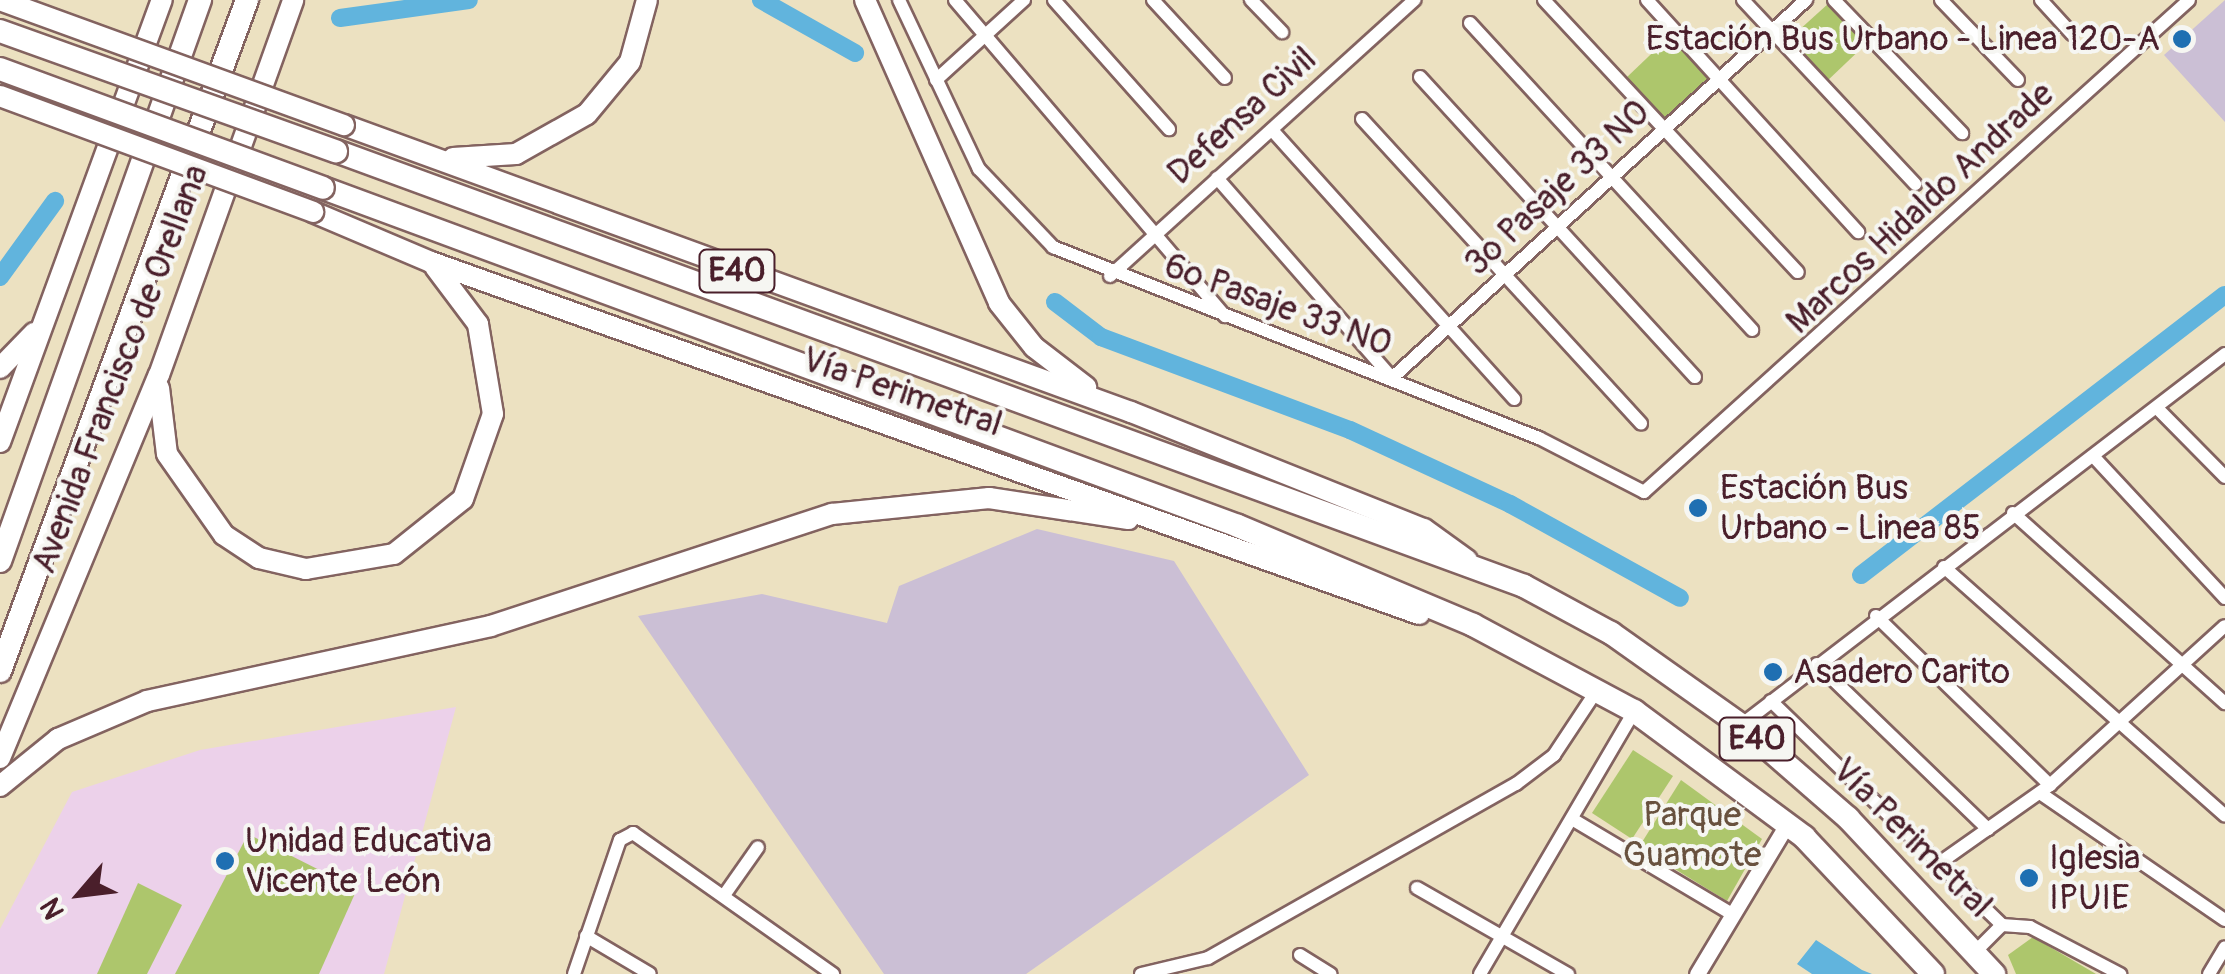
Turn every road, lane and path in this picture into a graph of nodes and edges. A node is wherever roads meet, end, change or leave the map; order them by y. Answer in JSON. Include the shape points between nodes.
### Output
{"nodes":[{"id":1,"x":0,"y":0,"type":"edge"},
{"id":2,"x":162,"y":0,"type":"edge"},
{"id":3,"x":200,"y":0,"type":"edge"},
{"id":4,"x":246,"y":0,"type":"edge"},
{"id":5,"x":293,"y":0,"type":"edge"},
{"id":6,"x":647,"y":0,"type":"edge"},
{"id":7,"x":864,"y":0,"type":"edge"},
{"id":8,"x":900,"y":0,"type":"edge"},
{"id":9,"x":955,"y":0,"type":"edge"},
{"id":10,"x":1024,"y":0,"type":"edge"},
{"id":11,"x":1054,"y":0,"type":"edge"},
{"id":12,"x":1154,"y":0,"type":"edge"},
{"id":13,"x":1251,"y":0,"type":"edge"},
{"id":14,"x":1414,"y":0,"type":"edge"},
{"id":15,"x":1544,"y":0,"type":"edge"},
{"id":16,"x":1647,"y":0,"type":"edge"},
{"id":17,"x":1743,"y":0,"type":"edge"},
{"id":18,"x":1806,"y":0,"type":"edge"},
{"id":19,"x":1834,"y":0,"type":"edge"},
{"id":20,"x":1941,"y":0,"type":"edge"},
{"id":21,"x":2040,"y":0,"type":"edge"},
{"id":22,"x":2189,"y":0,"type":"edge"},
{"id":23,"x":1470,"y":24,"type":"dead end"},
{"id":24,"x":0,"y":31,"type":"edge"},
{"id":25,"x":1282,"y":32,"type":"dead end"},
{"id":26,"x":1772,"y":32,"type":"junction"},
{"id":27,"x":987,"y":34,"type":"junction"},
{"id":28,"x":2072,"y":34,"type":"dead end"},
{"id":29,"x":0,"y":69,"type":"edge"},
{"id":30,"x":1420,"y":77,"type":"dead end"},
{"id":31,"x":1225,"y":78,"type":"dead end"},
{"id":32,"x":1719,"y":79,"type":"junction"},
{"id":33,"x":936,"y":80,"type":"junction"},
{"id":34,"x":2018,"y":80,"type":"dead end"},
{"id":35,"x":0,"y":96,"type":"edge"},
{"id":36,"x":1362,"y":119,"type":"dead end"},
{"id":37,"x":1667,"y":128,"type":"junction"},
{"id":38,"x":1169,"y":129,"type":"dead end"},
{"id":39,"x":1272,"y":130,"type":"junction"},
{"id":40,"x":1962,"y":133,"type":"dead end"},
{"id":41,"x":433,"y":157,"type":"junction"},
{"id":42,"x":1217,"y":178,"type":"junction"},
{"id":43,"x":1613,"y":180,"type":"junction"},
{"id":44,"x":1914,"y":184,"type":"dead end"},
{"id":45,"x":1159,"y":230,"type":"junction"},
{"id":46,"x":1552,"y":232,"type":"junction"},
{"id":47,"x":1858,"y":232,"type":"dead end"},
{"id":48,"x":431,"y":262,"type":"junction"},
{"id":49,"x":1507,"y":272,"type":"junction"},
{"id":50,"x":1798,"y":272,"type":"dead end"},
{"id":51,"x":1110,"y":276,"type":"junction"},
{"id":52,"x":1227,"y":318,"type":"junction"},
{"id":53,"x":44,"y":320,"type":"junction"},
{"id":54,"x":1450,"y":328,"type":"junction"},
{"id":55,"x":1752,"y":330,"type":"dead end"},
{"id":56,"x":2223,"y":358,"type":"edge"},
{"id":57,"x":0,"y":368,"type":"edge"},
{"id":58,"x":159,"y":376,"type":"junction"},
{"id":59,"x":1695,"y":377,"type":"dead end"},
{"id":60,"x":1392,"y":378,"type":"junction"},
{"id":61,"x":1514,"y":399,"type":"dead end"},
{"id":62,"x":2157,"y":408,"type":"junction"},
{"id":63,"x":1132,"y":412,"type":"junction"},
{"id":64,"x":1735,"y":419,"type":"joint"},
{"id":65,"x":1641,"y":424,"type":"dead end"},
{"id":66,"x":0,"y":442,"type":"edge"},
{"id":67,"x":2093,"y":456,"type":"junction"},
{"id":68,"x":2225,"y":477,"type":"edge"},
{"id":69,"x":2012,"y":513,"type":"junction"},
{"id":70,"x":1178,"y":526,"type":"junction"},
{"id":71,"x":0,"y":561,"type":"edge"},
{"id":72,"x":1473,"y":564,"type":"junction"},
{"id":73,"x":1944,"y":567,"type":"junction"},
{"id":74,"x":2225,"y":598,"type":"edge"},
{"id":75,"x":1876,"y":616,"type":"junction"},
{"id":76,"x":1473,"y":625,"type":"junction"},
{"id":77,"x":2225,"y":626,"type":"edge"},
{"id":78,"x":1817,"y":664,"type":"junction"},
{"id":79,"x":2179,"y":665,"type":"junction"},
{"id":80,"x":0,"y":671,"type":"edge"},
{"id":81,"x":1597,"y":690,"type":"junction"},
{"id":82,"x":1772,"y":701,"type":"junction"},
{"id":83,"x":2225,"y":704,"type":"edge"},
{"id":84,"x":1634,"y":711,"type":"junction"},
{"id":85,"x":2112,"y":724,"type":"junction"},
{"id":86,"x":1741,"y":726,"type":"junction"},
{"id":87,"x":0,"y":758,"type":"edge"},
{"id":88,"x":0,"y":786,"type":"edge"},
{"id":89,"x":2045,"y":789,"type":"junction"},
{"id":90,"x":2225,"y":816,"type":"edge"},
{"id":91,"x":1572,"y":819,"type":"junction"},
{"id":92,"x":1787,"y":824,"type":"junction"},
{"id":93,"x":1988,"y":829,"type":"junction"},
{"id":94,"x":758,"y":847,"type":"dead end"},
{"id":95,"x":1938,"y":864,"type":"junction"},
{"id":96,"x":1416,"y":888,"type":"dead end"},
{"id":97,"x":725,"y":894,"type":"junction"},
{"id":98,"x":1734,"y":915,"type":"junction"},
{"id":99,"x":2225,"y":920,"type":"edge"},
{"id":100,"x":2002,"y":925,"type":"junction"},
{"id":101,"x":586,"y":936,"type":"junction"},
{"id":102,"x":1502,"y":937,"type":"junction"},
{"id":103,"x":2225,"y":947,"type":"edge"},
{"id":104,"x":1976,"y":951,"type":"junction"},
{"id":105,"x":1300,"y":955,"type":"dead end"},
{"id":106,"x":574,"y":974,"type":"edge"},
{"id":107,"x":650,"y":974,"type":"edge"},
{"id":108,"x":833,"y":974,"type":"edge"},
{"id":109,"x":1141,"y":974,"type":"edge"},
{"id":110,"x":1330,"y":974,"type":"edge"},
{"id":111,"x":1480,"y":974,"type":"edge"},
{"id":112,"x":1568,"y":974,"type":"edge"},
{"id":113,"x":1697,"y":974,"type":"edge"},
{"id":114,"x":1933,"y":974,"type":"edge"},
{"id":115,"x":1994,"y":974,"type":"edge"},
{"id":116,"x":2120,"y":974,"type":"edge"},
{"id":117,"x":2209,"y":974,"type":"edge"}],
"edges":[{"from":1,"to":41,"type":"main road","name":"Vía Perimetral","number":"E40","bridge":true},
{"from":2,"to":53,"type":"main road"},
{"from":3,"to":71,"type":"highway","name":"Avenida Francisco de Orellana"},
{"from":4,"to":80,"type":"highway","name":"Avenida Francisco de Orellana"},
{"from":5,"to":58,"type":"main road","name":"Avenida Francisco de Orellana"},
{"from":6,"to":41,"type":"main road","via":[[619,80],[571,126],[516,154]]},
{"from":7,"to":63,"type":"main road","via":[[999,303],[1050,362]]},
{"from":8,"to":33,"type":"street","name":"6º Pasaje 33 NO"},
{"from":9,"to":27,"type":"street"},
{"from":10,"to":27,"type":"street"},
{"from":11,"to":38,"type":"street"},
{"from":12,"to":31,"type":"street"},
{"from":13,"to":25,"type":"street"},
{"from":14,"to":39,"type":"street","name":"Defensa Civil"},
{"from":15,"to":37,"type":"street"},
{"from":16,"to":32,"type":"street"},
{"from":17,"to":26,"type":"street"},
{"from":18,"to":26,"type":"street","name":"3º Pasaje 33 NO"},
{"from":19,"to":40,"type":"street"},
{"from":20,"to":34,"type":"street"},
{"from":21,"to":28,"type":"street"},
{"from":22,"to":64,"type":"street","name":"Marcos Hidaldo Andrade"},
{"from":23,"to":43,"type":"street"},
{"from":24,"to":72,"type":"highway","name":"Vía Perimetral","bridge":true},
{"from":26,"to":32,"type":"street","name":"3º Pasaje 33 NO"},
{"from":26,"to":44,"type":"street"},
{"from":27,"to":33,"type":"street"},
{"from":27,"to":45,"type":"street"},
{"from":29,"to":76,"type":"highway","name":"Vía Perimetral","bridge":true,"via":[[1238,526]]},
{"from":30,"to":46,"type":"street"},
{"from":32,"to":37,"type":"street","name":"3º Pasaje 33 NO"},
{"from":32,"to":47,"type":"street"},
{"from":33,"to":51,"type":"street","name":"6º Pasaje 33 NO","via":[[979,169],[1012,211]]},
{"from":35,"to":48,"type":"main road","name":"Vía Perimetral","bridge":true},
{"from":36,"to":49,"type":"street"},
{"from":37,"to":43,"type":"street","name":"3º Pasaje 33 NO"},
{"from":37,"to":50,"type":"street"},
{"from":39,"to":42,"type":"street","name":"Defensa Civil"},
{"from":39,"to":54,"type":"street"},
{"from":41,"to":63,"type":"main road","name":"Vía Perimetral","number":"E40"},
{"from":42,"to":45,"type":"street","name":"Defensa Civil"},
{"from":42,"to":60,"type":"street"},
{"from":43,"to":46,"type":"street","name":"3º Pasaje 33 NO"},
{"from":43,"to":55,"type":"street"},
{"from":45,"to":51,"type":"street","name":"Defensa Civil"},
{"from":45,"to":52,"type":"street"},
{"from":46,"to":49,"type":"street","name":"3º Pasaje 33 NO"},
{"from":46,"to":59,"type":"street"},
{"from":48,"to":58,"type":"main road","via":[[478,324],[494,414],[462,499],[394,554],[306,569],[259,558],[224,536],[167,454]]},
{"from":48,"to":70,"type":"main road","name":"Vía Perimetral"},
{"from":49,"to":54,"type":"street","name":"3º Pasaje 33 NO"},
{"from":49,"to":65,"type":"street"},
{"from":51,"to":52,"type":"street","name":"6º Pasaje 33 NO"},
{"from":52,"to":60,"type":"street","name":"6º Pasaje 33 NO"},
{"from":53,"to":57,"type":"main road"},
{"from":53,"to":66,"type":"main road"},
{"from":54,"to":60,"type":"street","name":"3º Pasaje 33 NO"},
{"from":54,"to":61,"type":"street"},
{"from":56,"to":62,"type":"street"},
{"from":58,"to":87,"type":"main road","name":"Avenida Francisco de Orellana"},
{"from":60,"to":64,"type":"street","name":"6º Pasaje 33 NO","via":[[1644,492]]},
{"from":62,"to":67,"type":"street"},
{"from":62,"to":68,"type":"street"},
{"from":63,"to":72,"type":"main road","name":"Vía Perimetral","number":"E40","via":[[1424,529]]},
{"from":67,"to":69,"type":"street"},
{"from":67,"to":74,"type":"street"},
{"from":69,"to":73,"type":"street"},
{"from":69,"to":79,"type":"street"},
{"from":70,"to":76,"type":"main road","name":"Vía Perimetral","number":"E40","via":[[1434,620]]},
{"from":70,"to":88,"type":"main road","via":[[988,498],[832,514],[491,626],[147,701],[58,739]]},
{"from":72,"to":86,"type":"highway","name":"Vía Perimetral","number":"E40","via":[[1611,633]]},
{"from":73,"to":75,"type":"street"},
{"from":73,"to":85,"type":"street"},
{"from":75,"to":78,"type":"street"},
{"from":75,"to":89,"type":"street"},
{"from":76,"to":81,"type":"highway","name":"Vía Perimetral","number":"E40"},
{"from":77,"to":79,"type":"street"},
{"from":78,"to":82,"type":"street"},
{"from":78,"to":93,"type":"street"},
{"from":79,"to":83,"type":"street"},
{"from":79,"to":85,"type":"street"},
{"from":81,"to":84,"type":"highway","name":"Vía Perimetral","number":"E40"},
{"from":81,"to":109,"type":"street","via":[[1554,755],[1516,784],[1208,958]]},
{"from":82,"to":86,"type":"street"},
{"from":82,"to":95,"type":"street"},
{"from":84,"to":91,"type":"street"},
{"from":84,"to":92,"type":"highway","name":"Vía Perimetral","number":"E40"},
{"from":85,"to":89,"type":"street"},
{"from":85,"to":90,"type":"street"},
{"from":86,"to":104,"type":"highway","name":"Vía Perimetral","number":"E40","via":[[1848,818]]},
{"from":89,"to":93,"type":"street"},
{"from":89,"to":99,"type":"street"},
{"from":91,"to":98,"type":"street"},
{"from":91,"to":102,"type":"street"},
{"from":92,"to":98,"type":"street"},
{"from":92,"to":114,"type":"highway","name":"Vía Perimetral","number":"E40"},
{"from":93,"to":95,"type":"street"},
{"from":94,"to":97,"type":"street"},
{"from":95,"to":100,"type":"street"},
{"from":96,"to":102,"type":"street"},
{"from":97,"to":101,"type":"street","via":[[633,833],[620,840]]},
{"from":97,"to":108,"type":"street"},
{"from":98,"to":113,"type":"street"},
{"from":100,"to":104,"type":"street"},
{"from":100,"to":116,"type":"street","via":[[2042,930]]},
{"from":101,"to":106,"type":"street"},
{"from":101,"to":107,"type":"street"},
{"from":102,"to":111,"type":"street"},
{"from":102,"to":112,"type":"street"},
{"from":103,"to":117,"type":"street"},
{"from":104,"to":115,"type":"highway","name":"Vía Perimetral","number":"E40"},
{"from":105,"to":110,"type":"street"}]}
